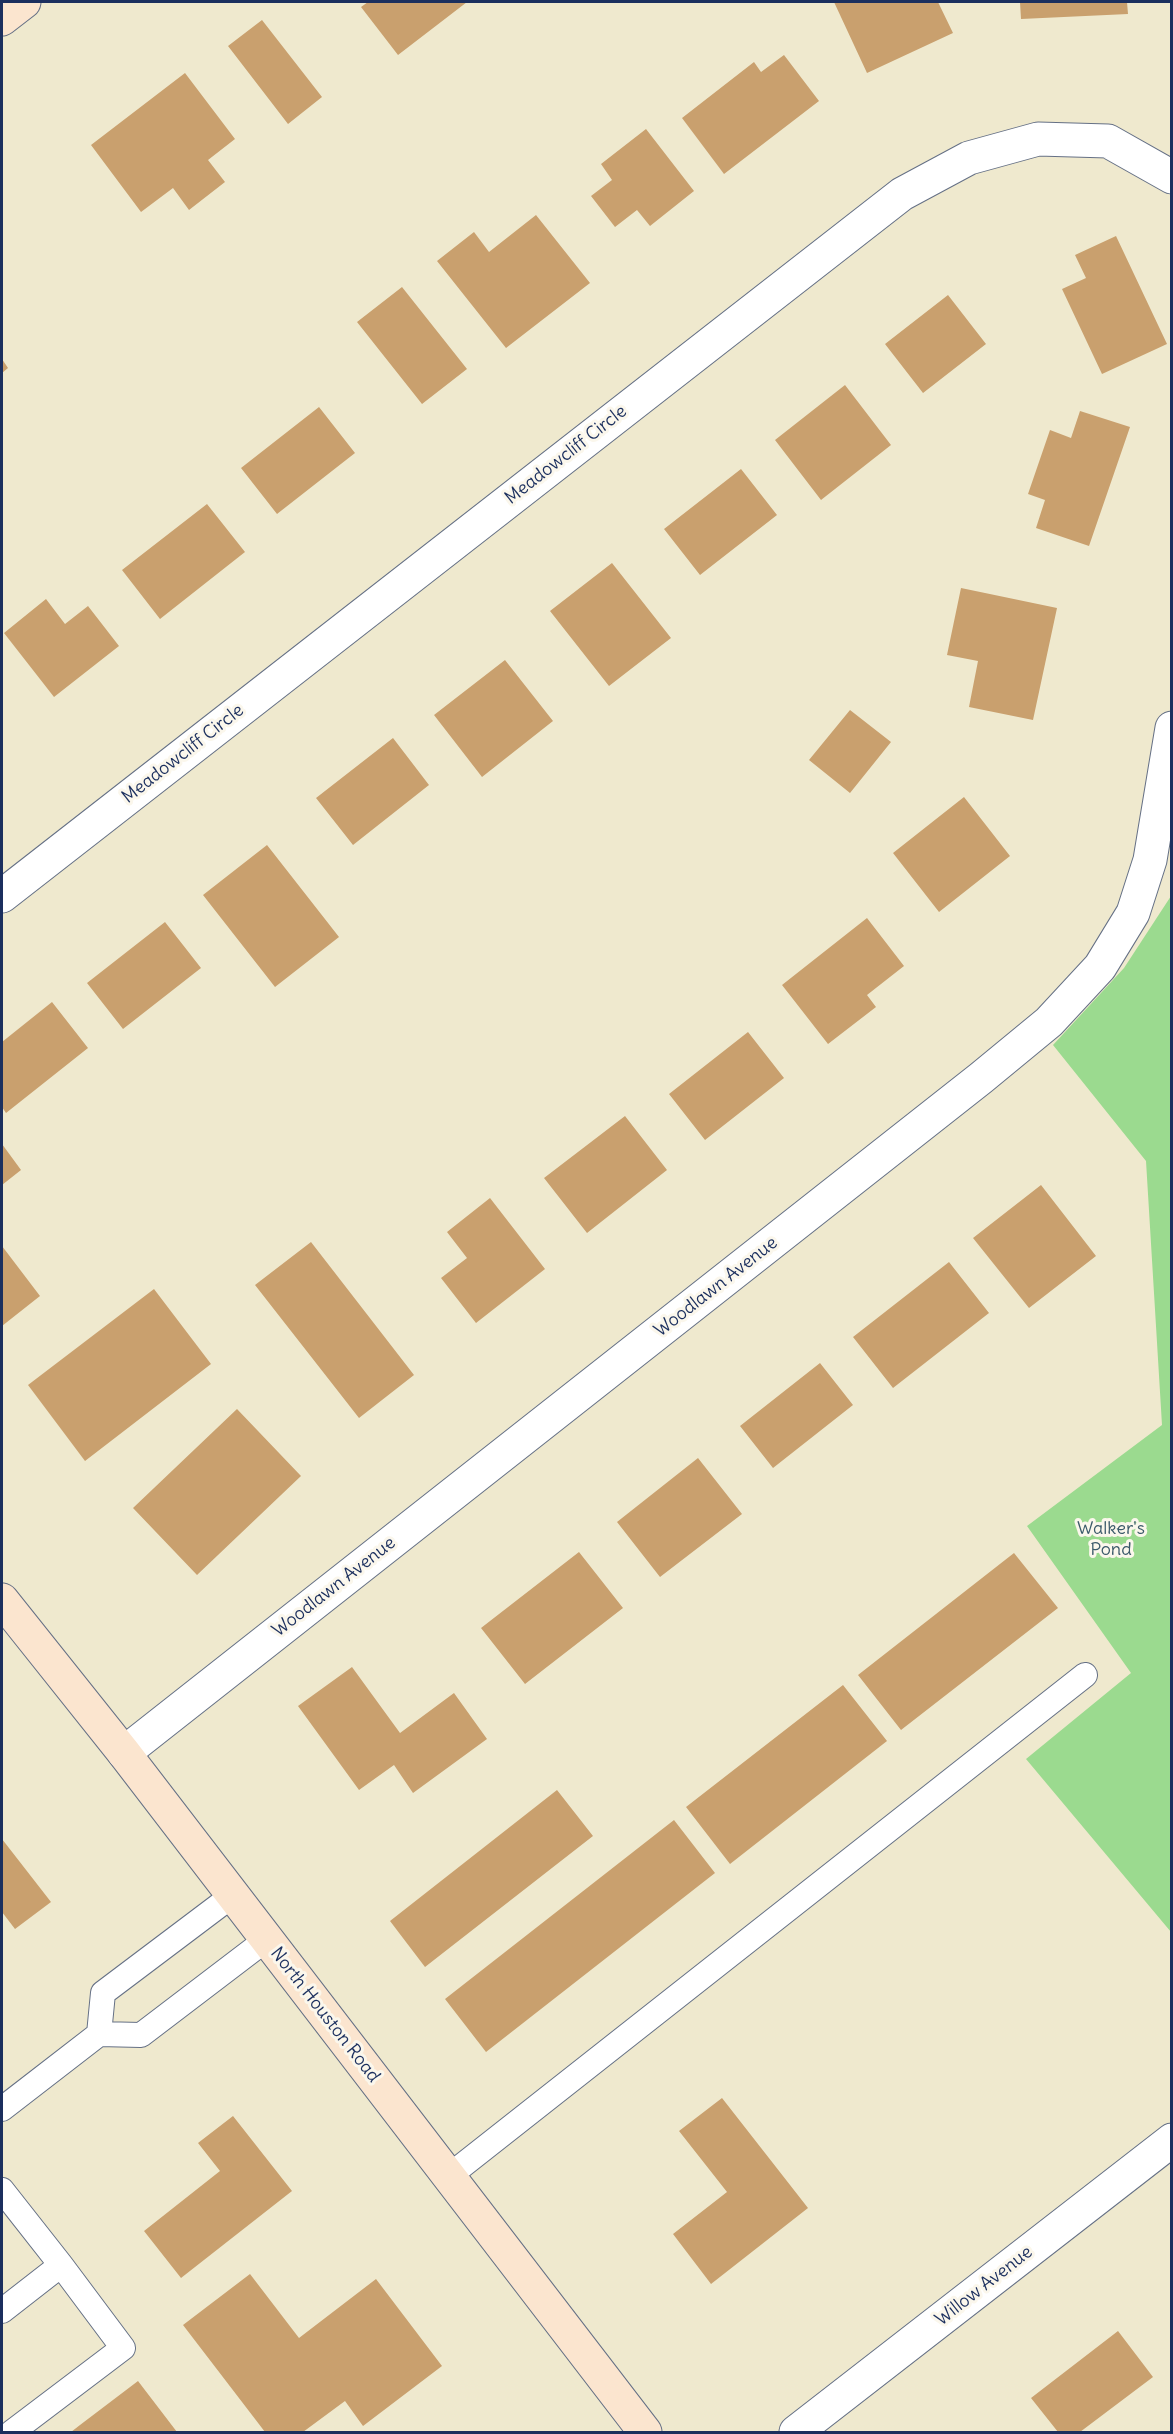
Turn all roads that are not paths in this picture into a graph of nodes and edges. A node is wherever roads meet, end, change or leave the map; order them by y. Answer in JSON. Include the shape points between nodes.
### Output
{"nodes":[{"id":1,"x":24,"y":2,"type":"edge"},
{"id":2,"x":2,"y":19,"type":"edge"},
{"id":3,"x":1172,"y":177,"type":"edge"},
{"id":4,"x":1172,"y":728,"type":"edge"},
{"id":5,"x":2,"y":896,"type":"edge"},
{"id":6,"x":2,"y":1600,"type":"edge"},
{"id":7,"x":1085,"y":1675,"type":"dead end"},
{"id":8,"x":124,"y":1753,"type":"junction"},
{"id":9,"x":233,"y":1895,"type":"junction"},
{"id":10,"x":267,"y":1939,"type":"junction"},
{"id":11,"x":99,"y":2034,"type":"junction"},
{"id":12,"x":2,"y":2109,"type":"edge"},
{"id":13,"x":1172,"y":2140,"type":"edge"},
{"id":14,"x":449,"y":2176,"type":"junction"},
{"id":15,"x":2,"y":2190,"type":"edge"},
{"id":16,"x":61,"y":2265,"type":"junction"},
{"id":17,"x":2,"y":2311,"type":"edge"},
{"id":18,"x":12,"y":2433,"type":"edge"},
{"id":19,"x":645,"y":2433,"type":"edge"},
{"id":20,"x":796,"y":2433,"type":"edge"}],
"edges":[{"from":1,"to":2,"type":"street"},
{"from":3,"to":5,"type":"street","name":"Meadowcliff Circle","via":[[1108,141],[1038,139],[969,158],[902,194]]},
{"from":4,"to":8,"type":"street","name":"Woodlawn Avenue","via":[[1150,860],[1132,914],[1100,967],[1049,1022]]},
{"from":6,"to":8,"type":"street","name":"North Houston Road"},
{"from":7,"to":14,"type":"lane"},
{"from":8,"to":9,"type":"street","name":"North Houston Road"},
{"from":9,"to":10,"type":"street","name":"North Houston Road"},
{"from":9,"to":11,"type":"lane","via":[[103,1993]]},
{"from":10,"to":11,"type":"lane","via":[[141,2035]]},
{"from":10,"to":14,"type":"street","name":"North Houston Road"},
{"from":11,"to":12,"type":"lane"},
{"from":13,"to":20,"type":"street","name":"Willow Avenue"},
{"from":14,"to":19,"type":"street","name":"North Houston Road"},
{"from":15,"to":16,"type":"lane"},
{"from":16,"to":17,"type":"lane"},
{"from":16,"to":18,"type":"lane","via":[[123,2348]]}]}
